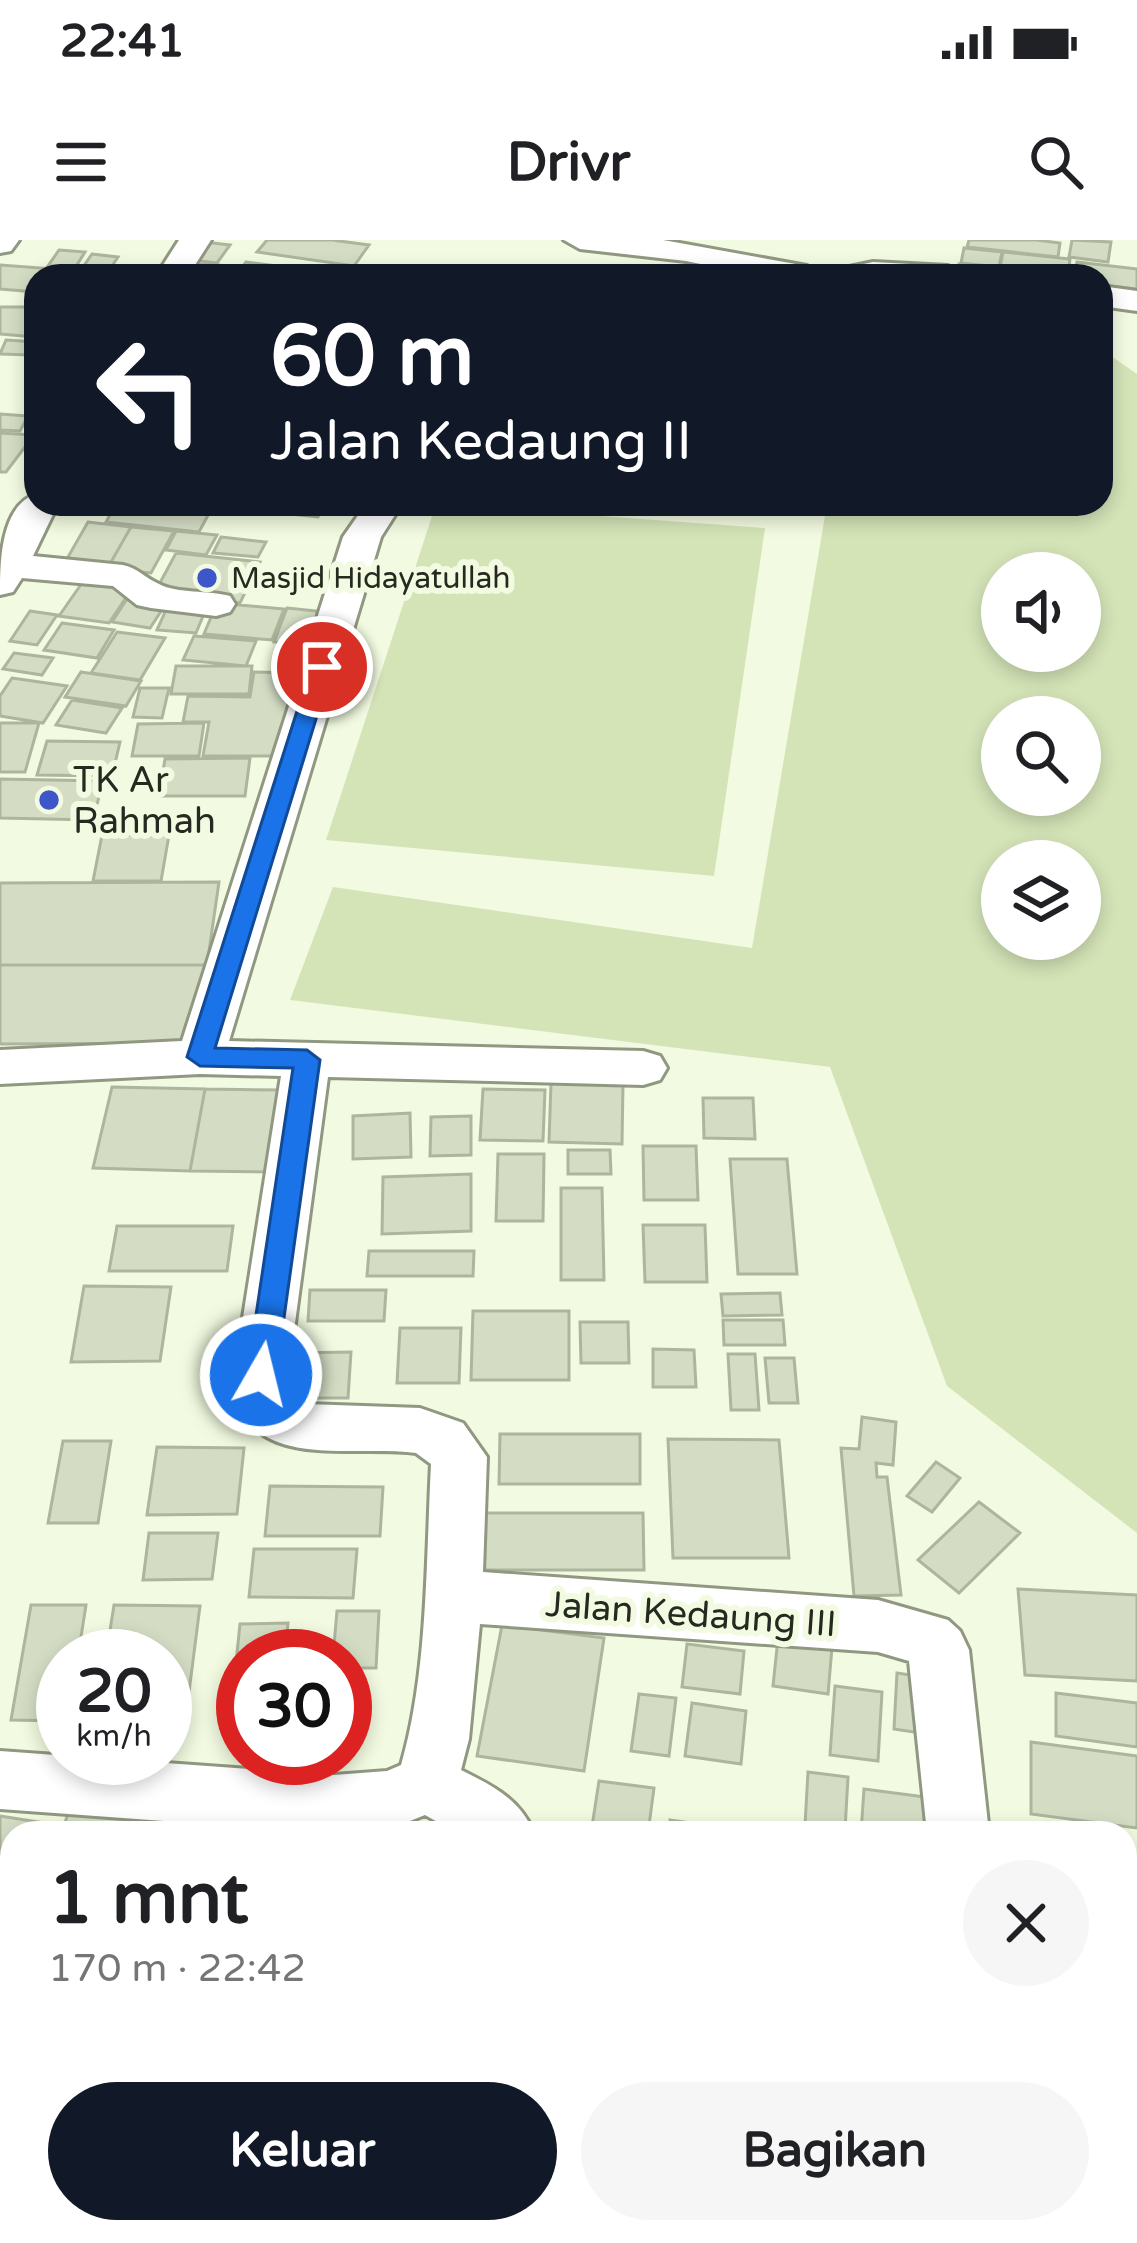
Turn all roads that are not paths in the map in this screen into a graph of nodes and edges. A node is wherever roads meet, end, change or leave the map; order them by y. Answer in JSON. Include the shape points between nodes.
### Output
{"nodes":[{"id":1,"x":580,"y":240,"type":"edge"},
{"id":2,"x":746,"y":264,"type":"edge"},
{"id":3,"x":34,"y":516,"type":"edge"},
{"id":4,"x":377,"y":516,"type":"edge"},
{"id":5,"x":4,"y":574,"type":"edge"},
{"id":6,"x":216,"y":604,"type":"dead end"},
{"id":7,"x":200,"y":1057,"type":"junction"},
{"id":8,"x":307,"y":1060,"type":"junction"},
{"id":9,"x":0,"y":1066,"type":"edge"},
{"id":10,"x":644,"y":1068,"type":"dead end"},
{"id":11,"x":453,"y":1597,"type":"junction"},
{"id":12,"x":0,"y":1780,"type":"edge"},
{"id":13,"x":425,"y":1784,"type":"junction"},
{"id":14,"x":489,"y":1821,"type":"edge"},
{"id":15,"x":957,"y":1821,"type":"edge"}],
"edges":[{"from":1,"to":2,"type":"street"},
{"from":3,"to":5,"type":"street"},
{"from":4,"to":7,"type":"street","via":[[362,537]]},
{"from":5,"to":6,"type":"street","via":[[123,576],[151,597]]},
{"from":7,"to":8,"type":"street"},
{"from":7,"to":9,"type":"street"},
{"from":8,"to":10,"type":"street"},
{"from":8,"to":11,"type":"street","via":[[263,1405],[294,1423],[416,1429],[455,1448],[463,1467]]},
{"from":11,"to":13,"type":"street","via":[[439,1738]]},
{"from":11,"to":15,"type":"street","name":"Jalan Kedaung III","via":[[878,1626],[927,1639],[939,1650]]},
{"from":12,"to":13,"type":"street","via":[[334,1804],[391,1801]]},
{"from":13,"to":14,"type":"street"}]}
